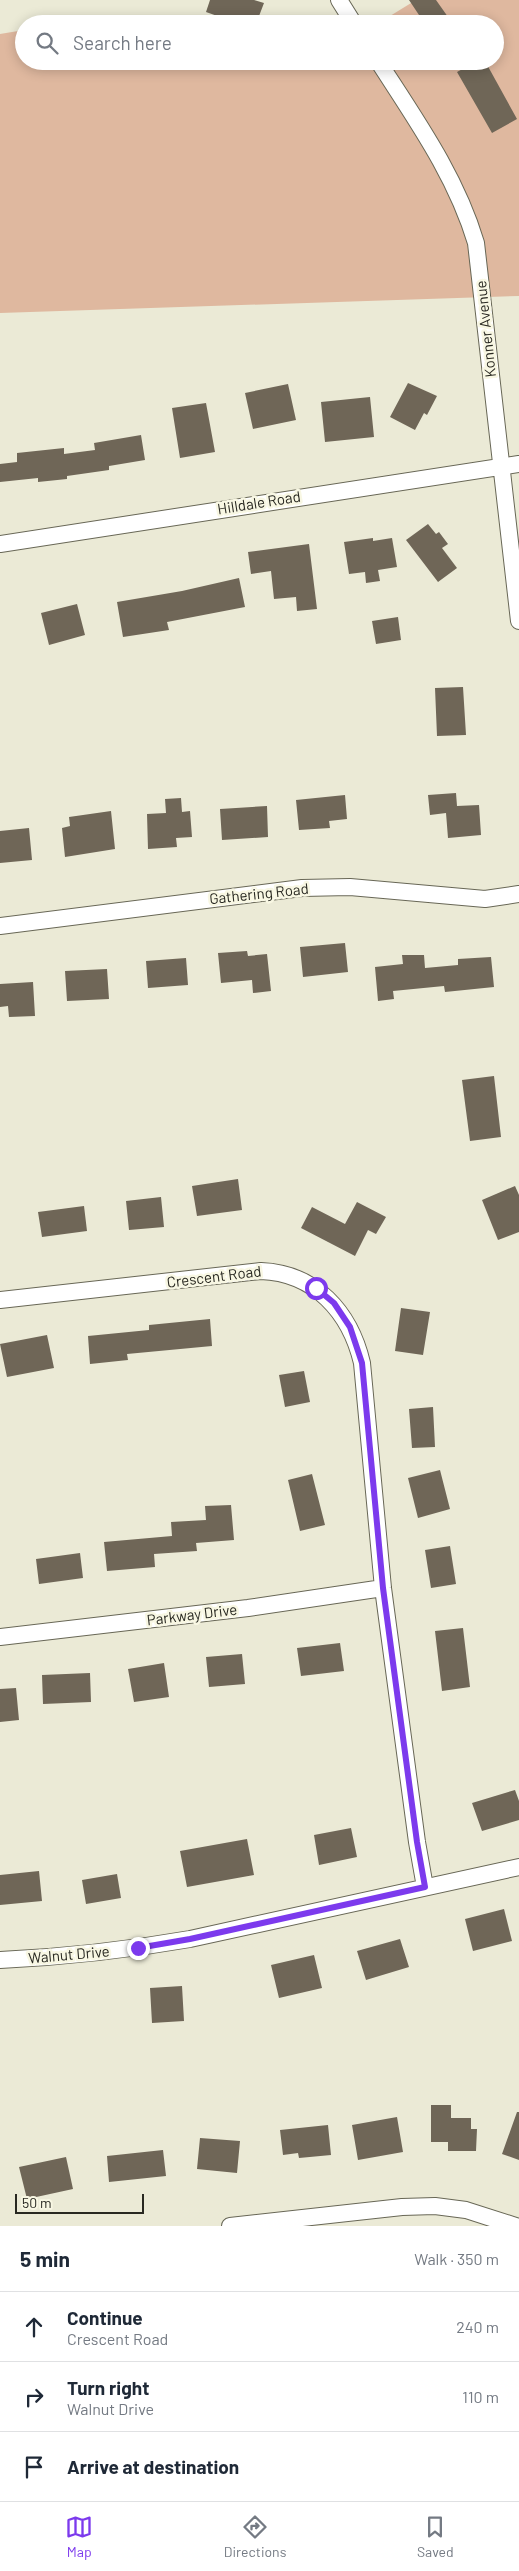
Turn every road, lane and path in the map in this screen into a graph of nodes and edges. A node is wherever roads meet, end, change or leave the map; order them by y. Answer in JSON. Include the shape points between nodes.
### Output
{"nodes":[{"id":1,"x":339,"y":0,"type":"edge"},
{"id":2,"x":348,"y":15,"type":"edge"},
{"id":3,"x":384,"y":70,"type":"edge"},
{"id":4,"x":519,"y":464,"type":"edge"},
{"id":5,"x":501,"y":467,"type":"junction"},
{"id":6,"x":0,"y":544,"type":"edge"},
{"id":7,"x":519,"y":621,"type":"edge"},
{"id":8,"x":519,"y":894,"type":"edge"},
{"id":9,"x":0,"y":926,"type":"edge"},
{"id":10,"x":0,"y":1300,"type":"edge"},
{"id":11,"x":383,"y":1588,"type":"junction"},
{"id":12,"x":0,"y":1637,"type":"edge"},
{"id":13,"x":519,"y":1867,"type":"edge"},
{"id":14,"x":425,"y":1887,"type":"junction"},
{"id":15,"x":0,"y":1960,"type":"edge"},
{"id":16,"x":230,"y":2226,"type":"edge"},
{"id":17,"x":516,"y":2226,"type":"edge"}],
"edges":[{"from":1,"to":2,"type":"street"},
{"from":3,"to":5,"type":"street","name":"Konner Avenue","via":[[447,170],[466,210],[476,243]]},
{"from":4,"to":5,"type":"street","name":"Hilldale Road"},
{"from":5,"to":6,"type":"street","name":"Hilldale Road"},
{"from":5,"to":7,"type":"street","name":"Konner Avenue"},
{"from":8,"to":9,"type":"street","name":"Gathering Road","via":[[485,899],[350,887],[302,888]]},
{"from":10,"to":11,"type":"street","name":"Crescent Road","via":[[260,1271],[295,1277],[316,1288],[334,1303],[350,1327],[362,1363]]},
{"from":11,"to":12,"type":"street","name":"Parkway Drive","via":[[248,1608]]},
{"from":11,"to":14,"type":"street","name":"Crescent Road"},
{"from":13,"to":14,"type":"street","name":"Walnut Drive"},
{"from":14,"to":15,"type":"street","name":"Walnut Drive","via":[[164,1944]]},
{"from":16,"to":17,"type":"street","via":[[435,2206],[466,2210]]}]}
